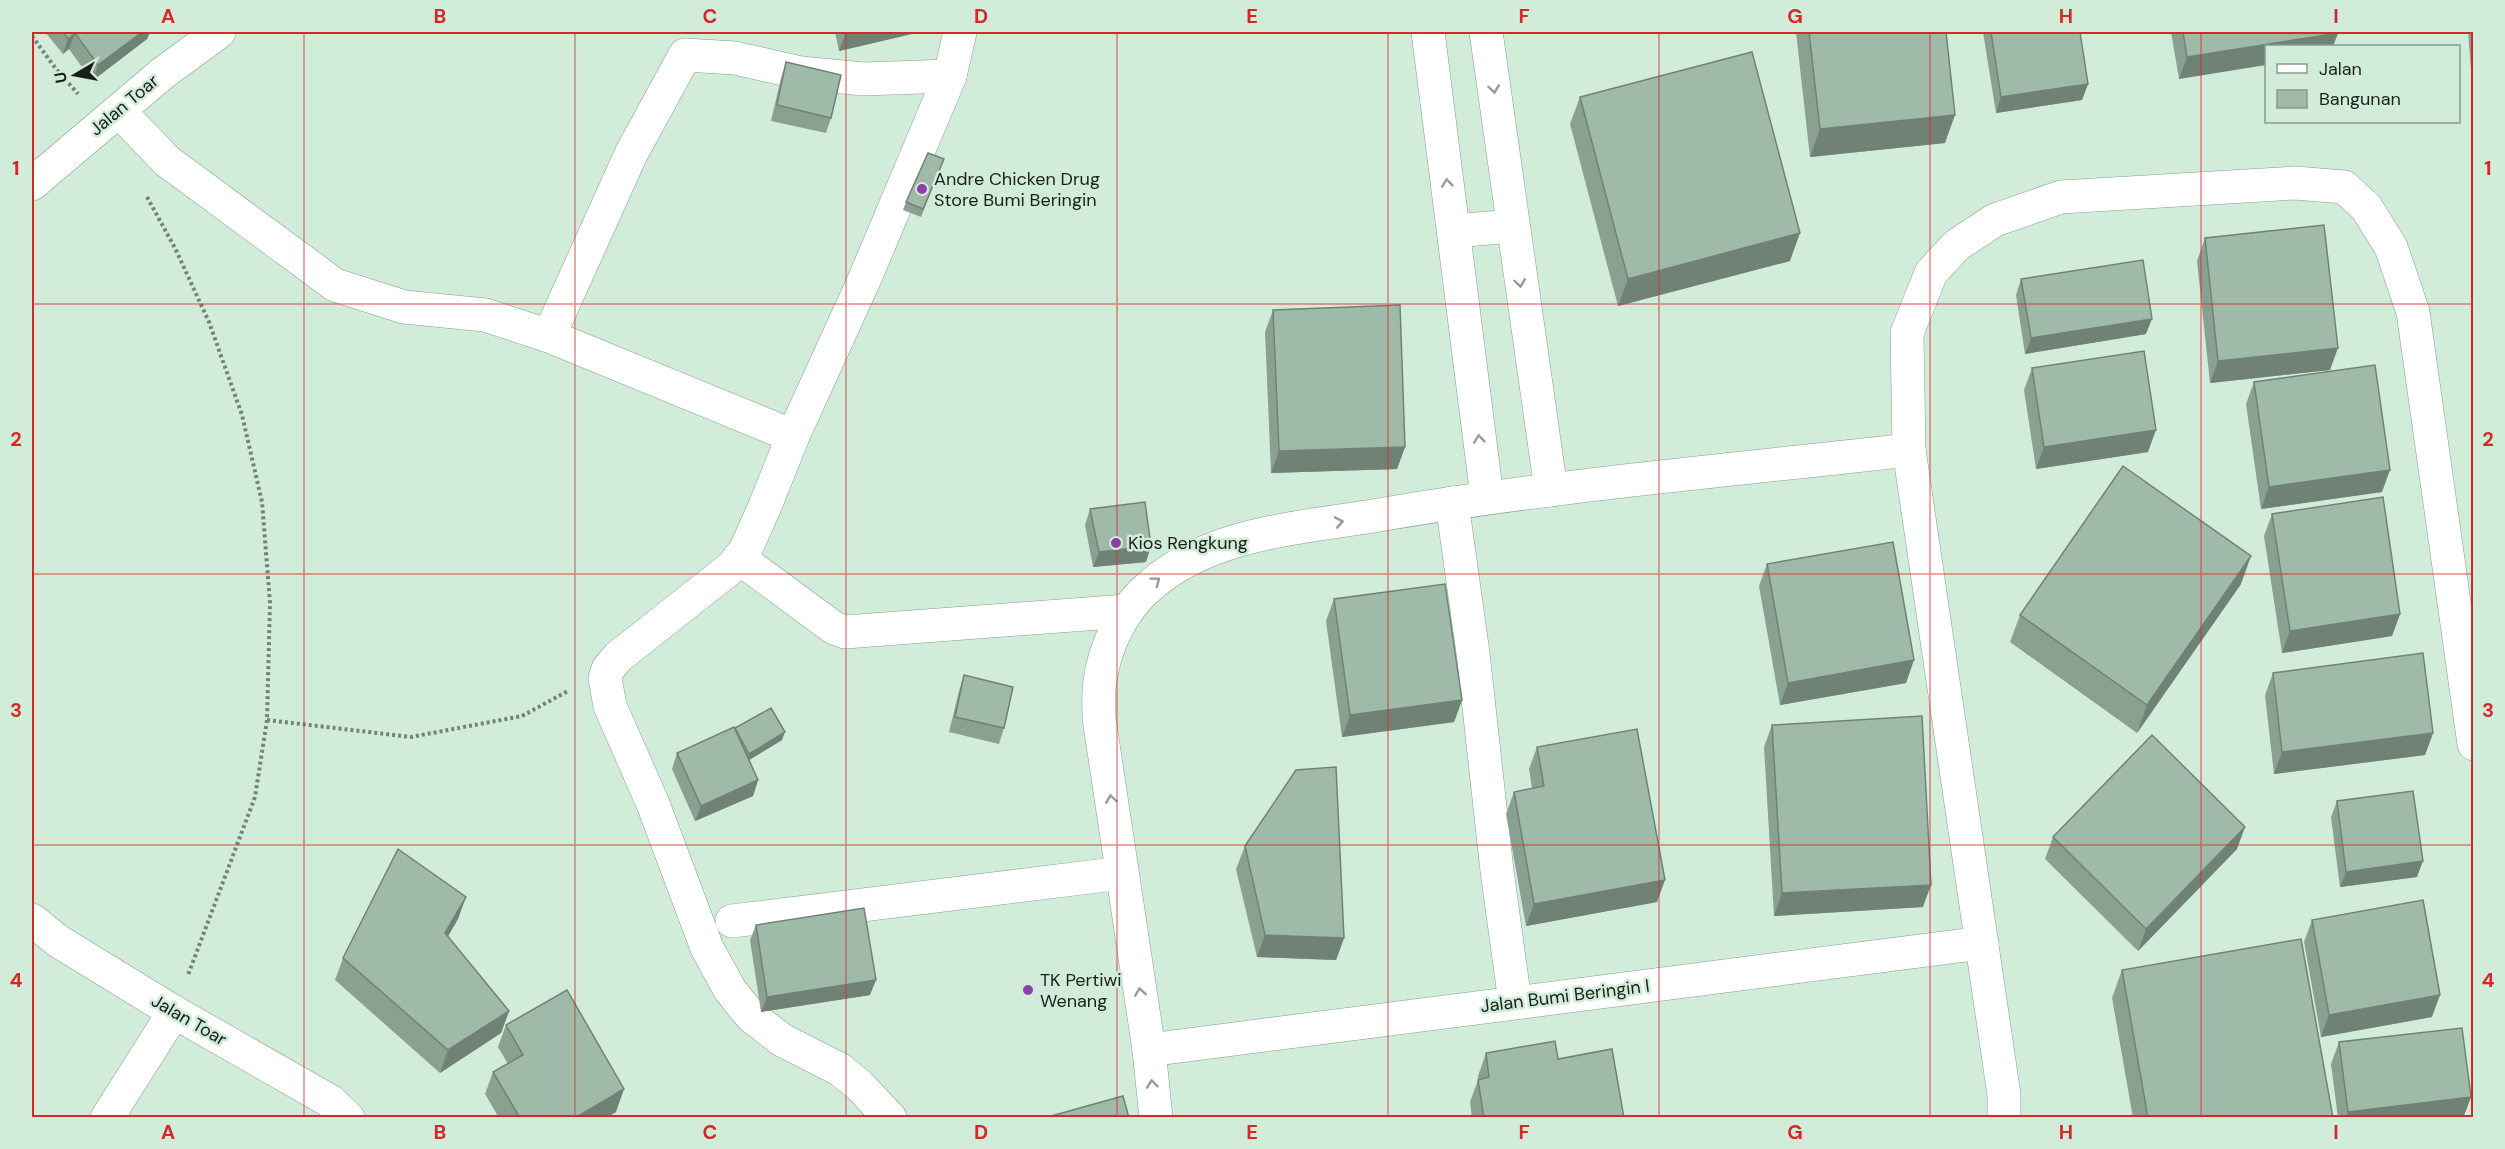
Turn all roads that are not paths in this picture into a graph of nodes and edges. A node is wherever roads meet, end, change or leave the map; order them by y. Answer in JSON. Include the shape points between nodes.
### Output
{"nodes":[{"id":1,"x":219,"y":32,"type":"edge"},
{"id":2,"x":960,"y":32,"type":"edge"},
{"id":3,"x":1428,"y":32,"type":"edge"},
{"id":4,"x":1486,"y":32,"type":"edge"},
{"id":5,"x":950,"y":76,"type":"junction"},
{"id":6,"x":111,"y":116,"type":"junction"},
{"id":7,"x":32,"y":184,"type":"edge"},
{"id":8,"x":1512,"y":225,"type":"junction"},
{"id":9,"x":1454,"y":231,"type":"junction"},
{"id":10,"x":549,"y":336,"type":"junction"},
{"id":11,"x":793,"y":436,"type":"junction"},
{"id":12,"x":1909,"y":450,"type":"junction"},
{"id":13,"x":1551,"y":490,"type":"junction"},
{"id":14,"x":1486,"y":497,"type":"junction"},
{"id":15,"x":1452,"y":503,"type":"junction"},
{"id":16,"x":739,"y":558,"type":"junction"},
{"id":17,"x":1126,"y":611,"type":"junction"},
{"id":18,"x":2474,"y":744,"type":"edge"},
{"id":19,"x":1122,"y":873,"type":"junction"},
{"id":20,"x":32,"y":920,"type":"edge"},
{"id":21,"x":732,"y":921,"type":"dead end"},
{"id":22,"x":1982,"y":943,"type":"junction"},
{"id":23,"x":1515,"y":1002,"type":"junction"},
{"id":24,"x":174,"y":1012,"type":"junction"},
{"id":25,"x":1149,"y":1050,"type":"junction"},
{"id":26,"x":107,"y":1118,"type":"edge"},
{"id":27,"x":348,"y":1118,"type":"edge"},
{"id":28,"x":890,"y":1118,"type":"edge"},
{"id":29,"x":1156,"y":1118,"type":"edge"},
{"id":30,"x":2004,"y":1118,"type":"edge"}],
"edges":[{"from":1,"to":6,"type":"street","name":"Jalan Toar"},
{"from":2,"to":5,"type":"street"},
{"from":9,"to":3,"type":"street","one_way":true},
{"from":4,"to":8,"type":"street","one_way":true},
{"from":5,"to":10,"type":"street","via":[[862,79],[801,73],[735,58],[685,55],[631,154]]},
{"from":5,"to":11,"type":"street"},
{"from":6,"to":7,"type":"street","name":"Jalan Toar"},
{"from":6,"to":10,"type":"street","via":[[335,285],[404,307],[485,315]]},
{"from":8,"to":9,"type":"street"},
{"from":8,"to":13,"type":"street","one_way":true},
{"from":14,"to":9,"type":"street","one_way":true},
{"from":10,"to":11,"type":"street"},
{"from":11,"to":16,"type":"street"},
{"from":12,"to":13,"type":"street"},
{"from":12,"to":18,"type":"street","via":[[1907,333],[1931,273],[1957,244],[1995,220],[2061,197],[2295,183],[2344,187],[2366,207],[2391,247],[2413,312]]},
{"from":12,"to":22,"type":"street"},
{"from":13,"to":14,"type":"street"},
{"from":14,"to":15,"type":"street"},
{"from":17,"to":15,"type":"street","one_way":true,"via":[[1150,585],[1188,559],[1247,537]]},
{"from":15,"to":23,"type":"street"},
{"from":16,"to":17,"type":"street","via":[[834,628],[845,632]]},
{"from":16,"to":28,"type":"street","via":[[618,657],[605,678],[610,706],[653,804],[708,948],[730,990],[751,1016],[782,1040],[839,1069]]},
{"from":19,"to":17,"type":"street","one_way":true,"via":[[1099,718],[1100,681],[1109,646]]},
{"from":19,"to":21,"type":"street"},
{"from":25,"to":19,"type":"street","one_way":true},
{"from":20,"to":24,"type":"street","name":"Jalan Toar"},
{"from":22,"to":23,"type":"street","name":"Jalan Bumi Beringin I"},
{"from":22,"to":30,"type":"street"},
{"from":23,"to":25,"type":"street","name":"Jalan Bumi Beringin I"},
{"from":24,"to":26,"type":"street"},
{"from":24,"to":27,"type":"street","name":"Jalan Toar","via":[[330,1101]]},
{"from":29,"to":25,"type":"street","one_way":true}]}
